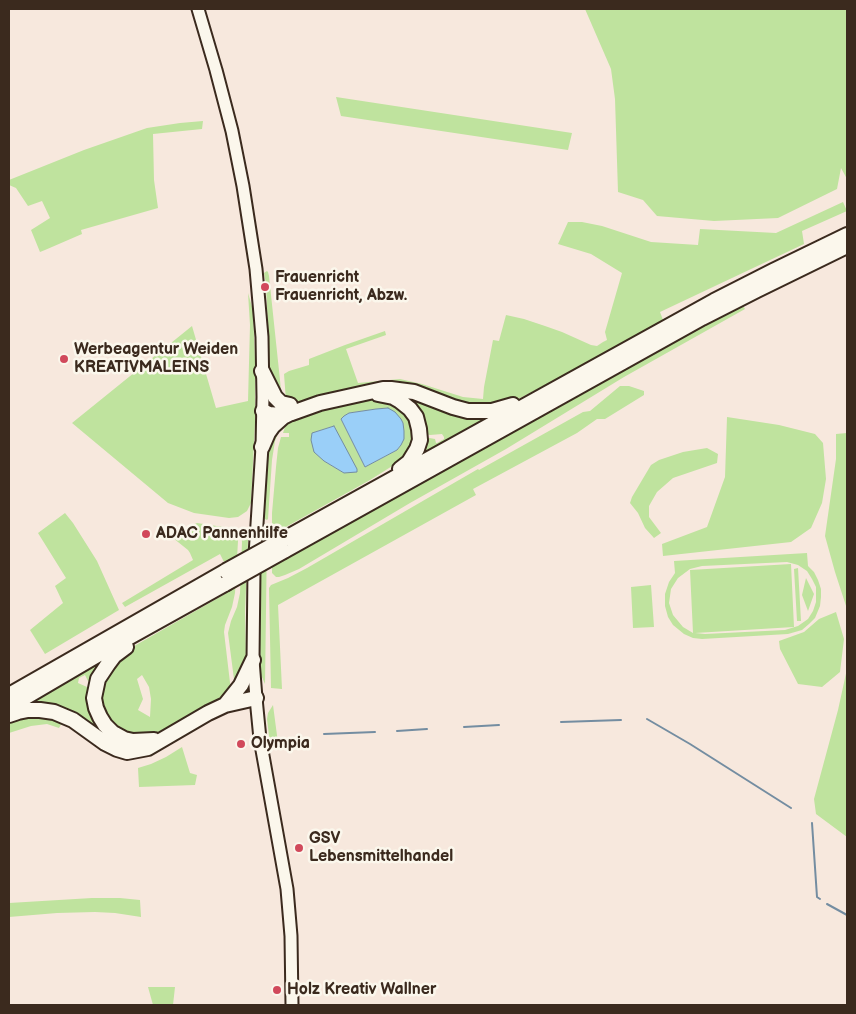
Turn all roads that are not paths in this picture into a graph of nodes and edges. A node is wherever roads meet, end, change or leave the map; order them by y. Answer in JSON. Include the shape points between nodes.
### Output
{"nodes":[{"id":1,"x":198,"y":9,"type":"edge"},
{"id":2,"x":847,"y":235,"type":"edge"},
{"id":3,"x":847,"y":246,"type":"edge"},
{"id":4,"x":262,"y":371,"type":"junction"},
{"id":5,"x":370,"y":392,"type":"junction"},
{"id":6,"x":535,"y":399,"type":"junction"},
{"id":7,"x":291,"y":409,"type":"junction"},
{"id":8,"x":262,"y":411,"type":"junction"},
{"id":9,"x":262,"y":447,"type":"junction"},
{"id":10,"x":366,"y":493,"type":"junction"},
{"id":11,"x":284,"y":545,"type":"junction"},
{"id":12,"x":226,"y":577,"type":"junction"},
{"id":13,"x":170,"y":616,"type":"junction"},
{"id":14,"x":253,"y":660,"type":"junction"},
{"id":15,"x":9,"y":695,"type":"edge"},
{"id":16,"x":256,"y":698,"type":"junction"},
{"id":17,"x":225,"y":705,"type":"junction"},
{"id":18,"x":9,"y":707,"type":"edge"},
{"id":19,"x":9,"y":715,"type":"edge"},
{"id":20,"x":164,"y":738,"type":"junction"},
{"id":21,"x":292,"y":1005,"type":"edge"}],
"edges":[{"from":1,"to":4,"type":"main road","via":[[225,102],[243,186],[256,269]]},
{"from":2,"to":6,"type":"highway","via":[[714,301]]},
{"from":3,"to":11,"type":"highway","via":[[702,318]]},
{"from":4,"to":7,"type":"highway","via":[[275,398]]},
{"from":4,"to":8,"type":"main road"},
{"from":5,"to":6,"type":"highway","via":[[405,390],[460,410],[476,412],[500,410]]},
{"from":5,"to":7,"type":"highway"},
{"from":5,"to":10,"type":"highway","via":[[393,398],[410,409],[416,417],[420,440],[409,462]]},
{"from":6,"to":10,"type":"highway"},
{"from":7,"to":8,"type":"highway","via":[[274,415]]},
{"from":7,"to":9,"type":"highway","via":[[268,433]]},
{"from":8,"to":9,"type":"main road"},
{"from":9,"to":14,"type":"main road","via":[[254,570]]},
{"from":10,"to":11,"type":"highway"},
{"from":11,"to":12,"type":"highway","bridge":true},
{"from":12,"to":13,"type":"highway"},
{"from":12,"to":15,"type":"highway"},
{"from":13,"to":18,"type":"highway"},
{"from":13,"to":20,"type":"highway","via":[[114,656],[101,672],[94,698],[100,717],[113,733],[132,741]]},
{"from":14,"to":16,"type":"main road"},
{"from":14,"to":17,"type":"highway","via":[[241,685]]},
{"from":16,"to":17,"type":"highway"},
{"from":16,"to":21,"type":"main road","via":[[260,739],[287,889]]},
{"from":17,"to":20,"type":"highway"},
{"from":19,"to":20,"type":"highway","via":[[28,710],[54,712],[73,720],[105,743],[127,752],[148,748]]}]}
